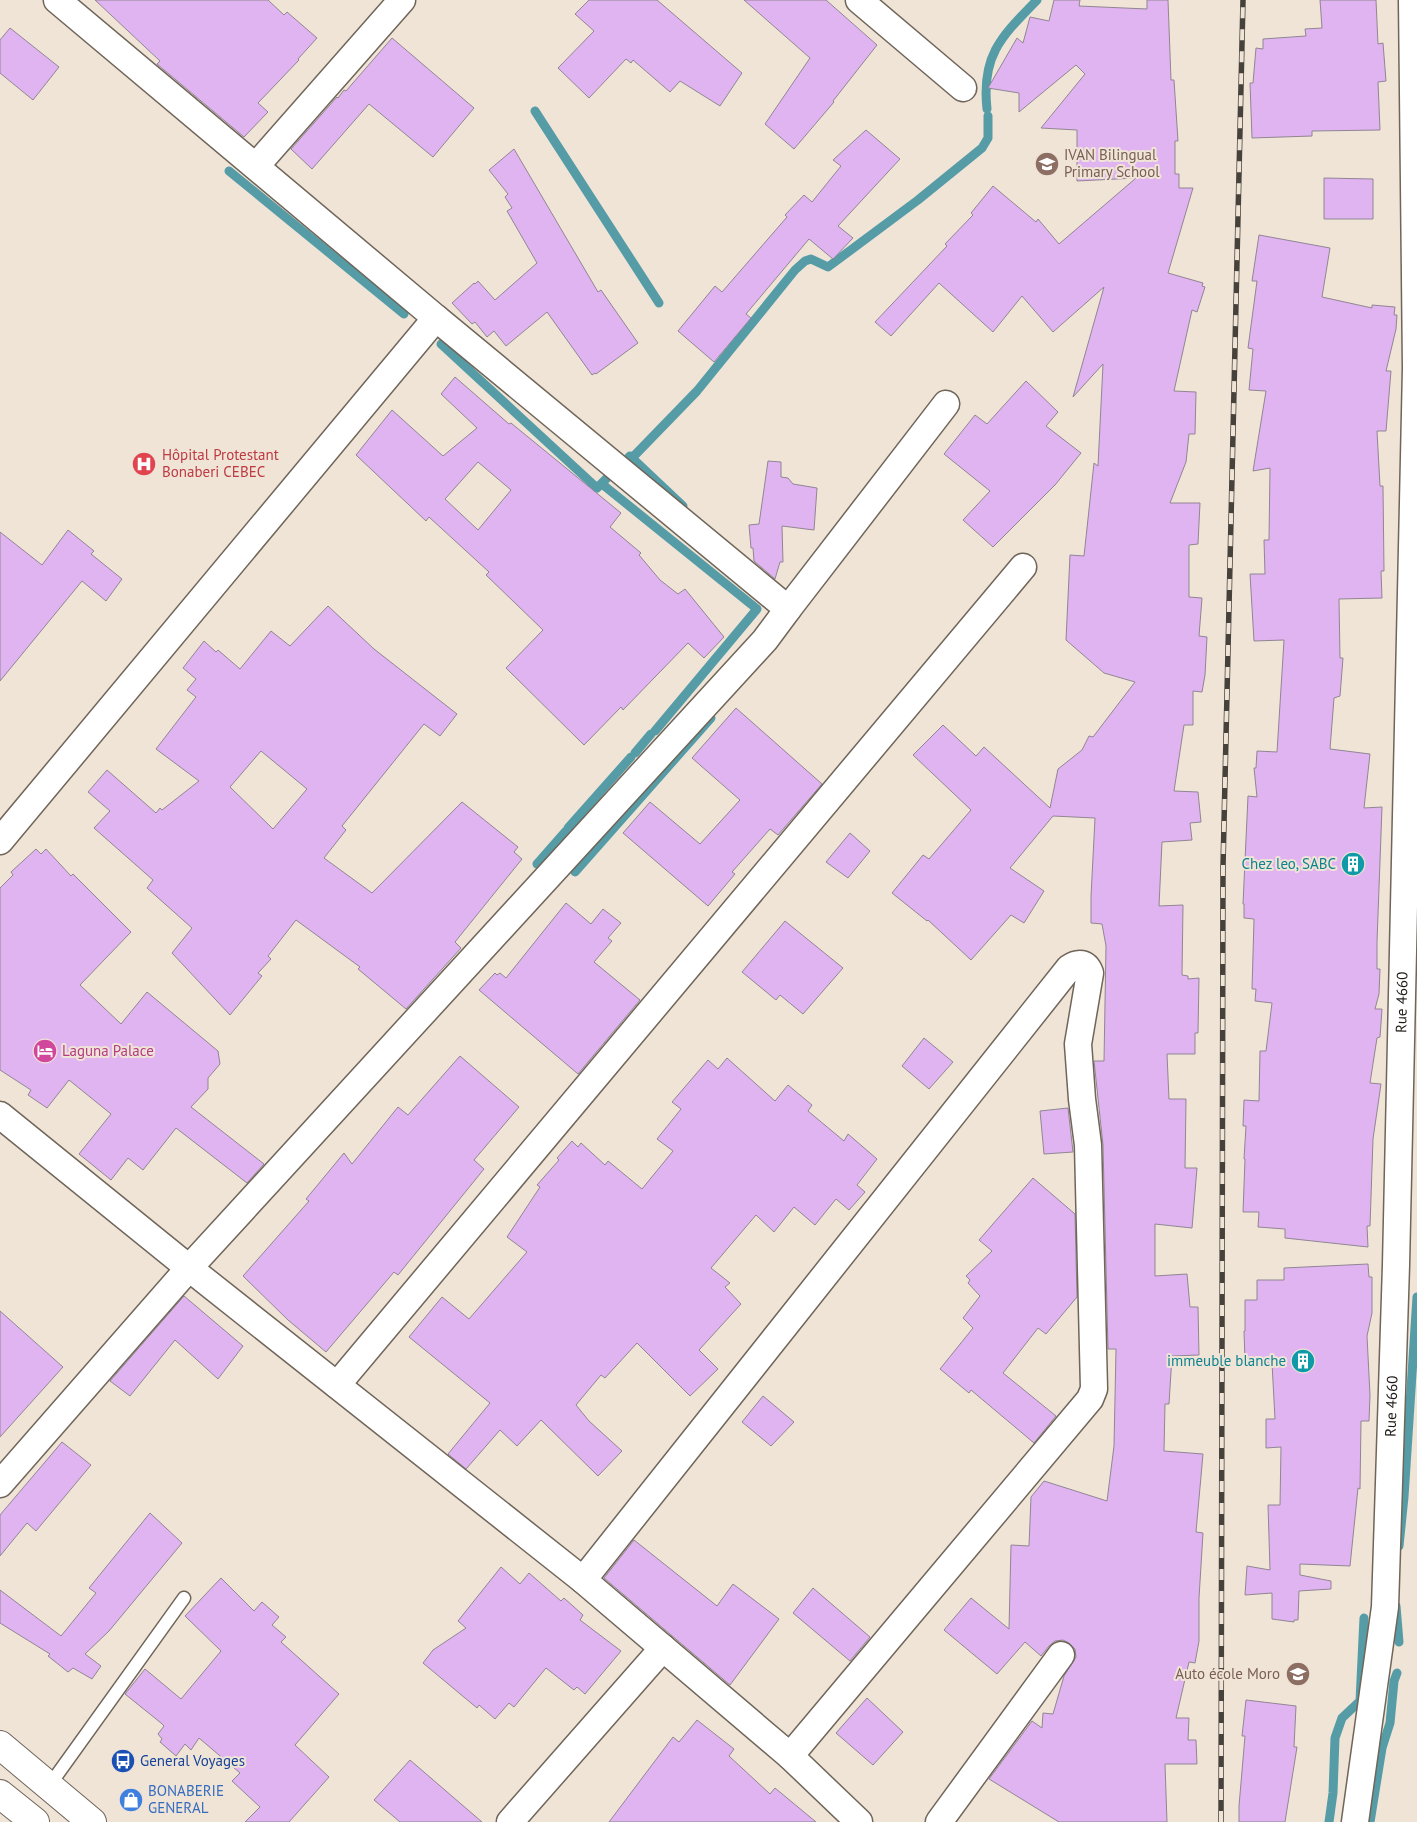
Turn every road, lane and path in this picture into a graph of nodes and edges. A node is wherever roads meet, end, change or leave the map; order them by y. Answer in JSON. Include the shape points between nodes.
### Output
{"nodes":[{"id":1,"x":57,"y":0,"type":"edge"},
{"id":2,"x":402,"y":0,"type":"edge"},
{"id":3,"x":859,"y":0,"type":"edge"},
{"id":4,"x":1412,"y":0,"type":"edge"},
{"id":5,"x":963,"y":88,"type":"dead end"},
{"id":6,"x":256,"y":166,"type":"junction"},
{"id":7,"x":1416,"y":267,"type":"edge"},
{"id":8,"x":436,"y":318,"type":"junction"},
{"id":9,"x":1416,"y":368,"type":"edge"},
{"id":10,"x":946,"y":404,"type":"dead end"},
{"id":11,"x":1024,"y":567,"type":"dead end"},
{"id":12,"x":788,"y":609,"type":"junction"},
{"id":13,"x":0,"y":841,"type":"edge"},
{"id":14,"x":1411,"y":890,"type":"edge"},
{"id":15,"x":0,"y":1115,"type":"edge"},
{"id":16,"x":1407,"y":1265,"type":"edge"},
{"id":17,"x":190,"y":1268,"type":"junction"},
{"id":18,"x":337,"y":1385,"type":"junction"},
{"id":19,"x":0,"y":1484,"type":"edge"},
{"id":20,"x":583,"y":1580,"type":"junction"},
{"id":21,"x":184,"y":1598,"type":"dead end"},
{"id":22,"x":663,"y":1648,"type":"junction"},
{"id":23,"x":1061,"y":1655,"type":"dead end"},
{"id":24,"x":0,"y":1745,"type":"edge"},
{"id":25,"x":790,"y":1756,"type":"junction"},
{"id":26,"x":49,"y":1786,"type":"junction"},
{"id":27,"x":0,"y":1794,"type":"edge"},
{"id":28,"x":35,"y":1822,"type":"edge"},
{"id":29,"x":92,"y":1822,"type":"edge"},
{"id":30,"x":510,"y":1822,"type":"edge"},
{"id":31,"x":859,"y":1822,"type":"edge"},
{"id":32,"x":939,"y":1822,"type":"edge"},
{"id":33,"x":1355,"y":1822,"type":"edge"}],
"edges":[{"from":1,"to":6,"type":"street"},
{"from":2,"to":6,"type":"street"},
{"from":3,"to":5,"type":"street"},
{"from":4,"to":7,"type":"street","name":"Rue 4660"},
{"from":6,"to":8,"type":"street"},
{"from":7,"to":9,"type":"street","name":"Rue 4660"},
{"from":8,"to":12,"type":"street"},
{"from":8,"to":13,"type":"street"},
{"from":9,"to":14,"type":"street","name":"Rue 4660"},
{"from":10,"to":12,"type":"street"},
{"from":11,"to":18,"type":"street"},
{"from":12,"to":17,"type":"street","via":[[765,640]]},
{"from":14,"to":16,"type":"street","name":"Rue 4660"},
{"from":15,"to":17,"type":"street"},
{"from":16,"to":33,"type":"street","name":"Rue 4660","via":[[1385,1607]]},
{"from":17,"to":18,"type":"street"},
{"from":17,"to":19,"type":"street"},
{"from":18,"to":20,"type":"street"},
{"from":20,"to":22,"type":"street"},
{"from":20,"to":25,"type":"street","via":[[1069,968],[1081,963],[1088,967],[1090,973],[1078,1044],[1088,1146],[1094,1389],[1090,1399]]},
{"from":21,"to":26,"type":"lane"},
{"from":22,"to":25,"type":"street"},
{"from":22,"to":30,"type":"street"},
{"from":23,"to":32,"type":"street"},
{"from":24,"to":26,"type":"main road"},
{"from":25,"to":31,"type":"street"},
{"from":26,"to":29,"type":"main road"},
{"from":27,"to":28,"type":"main road"}]}
